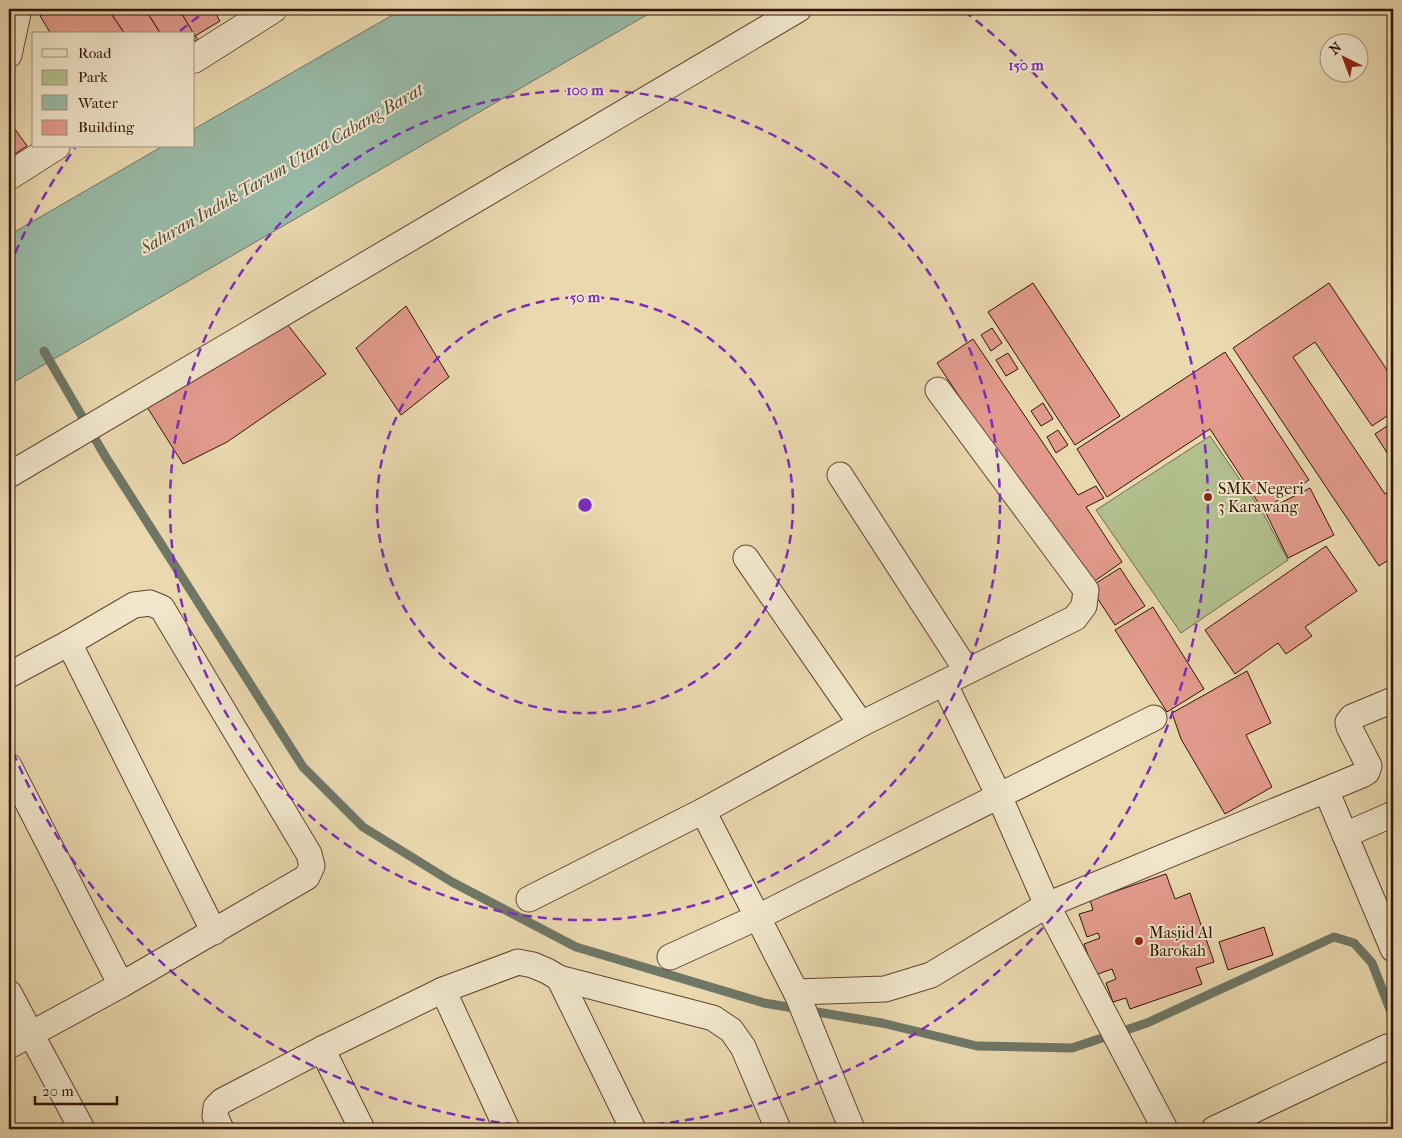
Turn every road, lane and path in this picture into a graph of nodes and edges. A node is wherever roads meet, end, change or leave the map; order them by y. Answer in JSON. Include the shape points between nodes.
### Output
{"nodes":[{"id":1,"x":19,"y":9,"type":"edge"},
{"id":2,"x":273,"y":9,"type":"edge"},
{"id":3,"x":799,"y":9,"type":"edge"},
{"id":4,"x":9,"y":55,"type":"edge"},
{"id":5,"x":195,"y":58,"type":"edge"},
{"id":6,"x":53,"y":148,"type":"edge"},
{"id":7,"x":9,"y":176,"type":"edge"},
{"id":8,"x":938,"y":390,"type":"dead end"},
{"id":9,"x":840,"y":474,"type":"dead end"},
{"id":10,"x":9,"y":475,"type":"edge"},
{"id":11,"x":746,"y":558,"type":"dead end"},
{"id":12,"x":69,"y":643,"type":"junction"},
{"id":13,"x":967,"y":671,"type":"junction"},
{"id":14,"x":9,"y":675,"type":"edge"},
{"id":15,"x":944,"y":683,"type":"junction"},
{"id":16,"x":1393,"y":700,"type":"edge"},
{"id":17,"x":1154,"y":718,"type":"dead end"},
{"id":18,"x":860,"y":724,"type":"junction"},
{"id":19,"x":9,"y":766,"type":"edge"},
{"id":20,"x":1326,"y":790,"type":"junction"},
{"id":21,"x":998,"y":796,"type":"junction"},
{"id":22,"x":703,"y":811,"type":"junction"},
{"id":23,"x":1393,"y":814,"type":"edge"},
{"id":24,"x":1345,"y":834,"type":"junction"},
{"id":25,"x":529,"y":899,"type":"dead end"},
{"id":26,"x":1048,"y":904,"type":"junction"},
{"id":27,"x":758,"y":917,"type":"junction"},
{"id":28,"x":214,"y":932,"type":"junction"},
{"id":29,"x":1392,"y":943,"type":"edge"},
{"id":30,"x":670,"y":957,"type":"dead end"},
{"id":31,"x":559,"y":978,"type":"junction"},
{"id":32,"x":121,"y":985,"type":"junction"},
{"id":33,"x":443,"y":990,"type":"junction"},
{"id":34,"x":796,"y":993,"type":"junction"},
{"id":35,"x":10,"y":996,"type":"edge"},
{"id":36,"x":31,"y":1034,"type":"junction"},
{"id":37,"x":9,"y":1046,"type":"edge"},
{"id":38,"x":1387,"y":1047,"type":"dead end"},
{"id":39,"x":322,"y":1049,"type":"junction"},
{"id":40,"x":82,"y":1129,"type":"edge"},
{"id":41,"x":221,"y":1129,"type":"edge"},
{"id":42,"x":362,"y":1129,"type":"edge"},
{"id":43,"x":507,"y":1129,"type":"edge"},
{"id":44,"x":633,"y":1129,"type":"edge"},
{"id":45,"x":778,"y":1129,"type":"edge"},
{"id":46,"x":852,"y":1129,"type":"edge"},
{"id":47,"x":1165,"y":1129,"type":"edge"},
{"id":48,"x":1214,"y":1129,"type":"edge"}],
"edges":[{"from":1,"to":4,"type":"street"},
{"from":2,"to":5,"type":"street"},
{"from":3,"to":10,"type":"street"},
{"from":6,"to":7,"type":"street"},
{"from":8,"to":13,"type":"street","via":[[1086,590],[1084,606],[1075,618]]},
{"from":9,"to":13,"type":"street"},
{"from":11,"to":18,"type":"street"},
{"from":12,"to":14,"type":"street"},
{"from":12,"to":28,"type":"street"},
{"from":12,"to":28,"type":"street","via":[[134,605],[150,603],[162,608],[309,854],[312,866],[307,877]]},
{"from":13,"to":15,"type":"street"},
{"from":15,"to":18,"type":"street"},
{"from":15,"to":21,"type":"street"},
{"from":16,"to":20,"type":"street","via":[[1352,717],[1348,722],[1369,766],[1362,775]]},
{"from":17,"to":21,"type":"street"},
{"from":18,"to":22,"type":"street"},
{"from":19,"to":32,"type":"street"},
{"from":20,"to":24,"type":"street"},
{"from":20,"to":26,"type":"street"},
{"from":21,"to":26,"type":"street"},
{"from":21,"to":27,"type":"street"},
{"from":22,"to":25,"type":"street"},
{"from":22,"to":27,"type":"street"},
{"from":23,"to":24,"type":"street"},
{"from":24,"to":29,"type":"street"},
{"from":26,"to":34,"type":"street","via":[[931,974],[885,989]]},
{"from":26,"to":47,"type":"street"},
{"from":27,"to":30,"type":"street"},
{"from":27,"to":34,"type":"street"},
{"from":28,"to":32,"type":"street"},
{"from":31,"to":33,"type":"street","via":[[533,965],[518,962]]},
{"from":31,"to":44,"type":"street"},
{"from":31,"to":45,"type":"street","via":[[713,1018],[731,1030],[743,1047]]},
{"from":32,"to":36,"type":"street"},
{"from":33,"to":39,"type":"street"},
{"from":33,"to":43,"type":"street"},
{"from":34,"to":46,"type":"street"},
{"from":35,"to":36,"type":"street"},
{"from":36,"to":37,"type":"street"},
{"from":36,"to":40,"type":"street"},
{"from":38,"to":48,"type":"street"},
{"from":39,"to":41,"type":"street","via":[[222,1101],[216,1107],[215,1116]]},
{"from":39,"to":42,"type":"street"}]}
